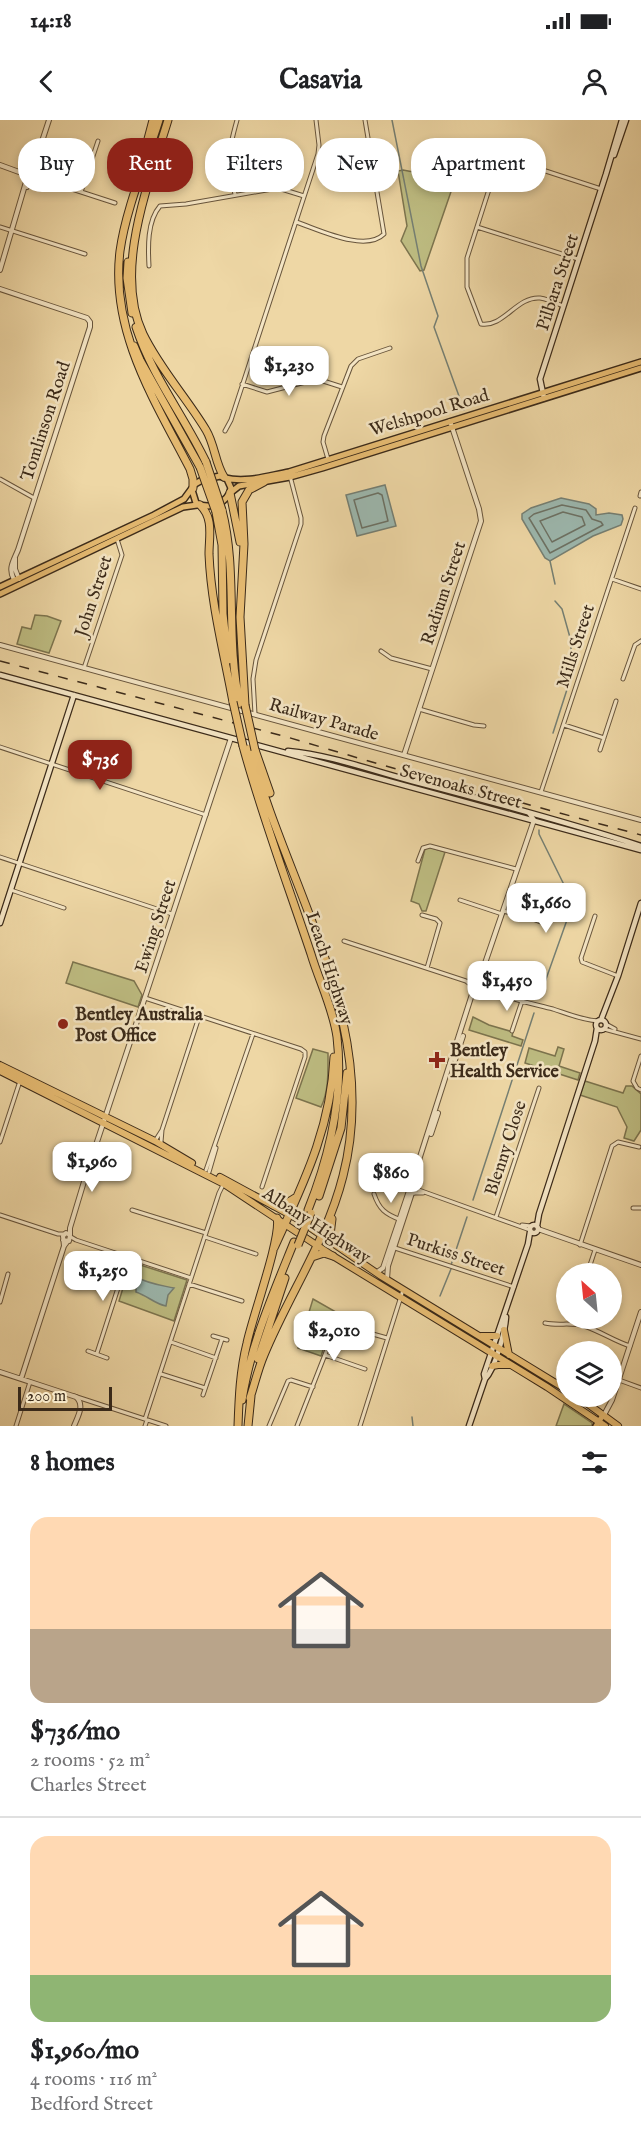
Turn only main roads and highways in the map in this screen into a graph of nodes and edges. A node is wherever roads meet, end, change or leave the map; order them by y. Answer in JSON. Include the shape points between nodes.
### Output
{"nodes":[{"id":1,"x":153,"y":120,"type":"edge"},
{"id":2,"x":159,"y":120,"type":"edge"},
{"id":3,"x":168,"y":120,"type":"edge"},
{"id":4,"x":173,"y":120,"type":"edge"},
{"id":5,"x":621,"y":120,"type":"edge"},
{"id":6,"x":626,"y":120,"type":"edge"},
{"id":7,"x":149,"y":138,"type":"edge"},
{"id":8,"x":153,"y":138,"type":"edge"},
{"id":9,"x":163,"y":138,"type":"edge"},
{"id":10,"x":166,"y":138,"type":"edge"},
{"id":11,"x":606,"y":174,"type":"junction"},
{"id":12,"x":135,"y":192,"type":"edge"},
{"id":13,"x":146,"y":192,"type":"edge"},
{"id":14,"x":141,"y":207,"type":"junction"},
{"id":15,"x":121,"y":300,"type":"junction"},
{"id":16,"x":641,"y":362,"type":"edge"},
{"id":17,"x":641,"y":368,"type":"edge"},
{"id":18,"x":542,"y":396,"type":"junction"},
{"id":19,"x":329,"y":463,"type":"junction"},
{"id":20,"x":203,"y":464,"type":"junction"},
{"id":21,"x":308,"y":466,"type":"junction"},
{"id":22,"x":322,"y":468,"type":"junction"},
{"id":23,"x":290,"y":474,"type":"junction"},
{"id":24,"x":224,"y":477,"type":"junction"},
{"id":25,"x":264,"y":482,"type":"junction"},
{"id":26,"x":192,"y":489,"type":"junction"},
{"id":27,"x":230,"y":493,"type":"junction"},
{"id":28,"x":199,"y":505,"type":"junction"},
{"id":29,"x":219,"y":511,"type":"junction"},
{"id":30,"x":116,"y":536,"type":"junction"},
{"id":31,"x":18,"y":583,"type":"junction"},
{"id":32,"x":0,"y":587,"type":"edge"},
{"id":33,"x":241,"y":590,"type":"junction"},
{"id":34,"x":0,"y":594,"type":"edge"},
{"id":35,"x":0,"y":675,"type":"edge"},
{"id":36,"x":231,"y":692,"type":"junction"},
{"id":37,"x":75,"y":695,"type":"junction"},
{"id":38,"x":239,"y":704,"type":"junction"},
{"id":39,"x":251,"y":750,"type":"junction"},
{"id":40,"x":274,"y":750,"type":"junction"},
{"id":41,"x":269,"y":806,"type":"junction"},
{"id":42,"x":641,"y":848,"type":"edge"},
{"id":43,"x":641,"y":903,"type":"edge"},
{"id":44,"x":0,"y":923,"type":"edge"},
{"id":45,"x":329,"y":969,"type":"junction"},
{"id":46,"x":327,"y":1001,"type":"junction"},
{"id":47,"x":343,"y":1019,"type":"junction"},
{"id":48,"x":0,"y":1065,"type":"edge"},
{"id":49,"x":0,"y":1071,"type":"edge"},
{"id":50,"x":105,"y":1119,"type":"junction"},
{"id":51,"x":296,"y":1197,"type":"junction"},
{"id":52,"x":273,"y":1205,"type":"junction"},
{"id":53,"x":333,"y":1208,"type":"junction"},
{"id":54,"x":310,"y":1211,"type":"junction"},
{"id":55,"x":289,"y":1214,"type":"junction"},
{"id":56,"x":277,"y":1218,"type":"junction"},
{"id":57,"x":285,"y":1223,"type":"junction"},
{"id":58,"x":322,"y":1236,"type":"junction"},
{"id":59,"x":331,"y":1242,"type":"junction"},
{"id":60,"x":296,"y":1244,"type":"junction"},
{"id":61,"x":318,"y":1246,"type":"junction"},
{"id":62,"x":274,"y":1248,"type":"junction"},
{"id":63,"x":333,"y":1256,"type":"junction"},
{"id":64,"x":312,"y":1257,"type":"junction"},
{"id":65,"x":402,"y":1294,"type":"junction"},
{"id":66,"x":506,"y":1314,"type":"junction"},
{"id":67,"x":504,"y":1330,"type":"junction"},
{"id":68,"x":478,"y":1336,"type":"junction"},
{"id":69,"x":497,"y":1336,"type":"junction"},
{"id":70,"x":496,"y":1347,"type":"junction"},
{"id":71,"x":494,"y":1354,"type":"junction"},
{"id":72,"x":509,"y":1355,"type":"junction"},
{"id":73,"x":492,"y":1366,"type":"junction"},
{"id":74,"x":513,"y":1366,"type":"junction"},
{"id":75,"x":485,"y":1379,"type":"junction"},
{"id":76,"x":556,"y":1383,"type":"edge"},
{"id":77,"x":250,"y":1398,"type":"junction"},
{"id":78,"x":592,"y":1407,"type":"edge"},
{"id":79,"x":603,"y":1415,"type":"junction"},
{"id":80,"x":600,"y":1425,"type":"edge"},
{"id":81,"x":239,"y":1426,"type":"edge"},
{"id":82,"x":248,"y":1426,"type":"edge"},
{"id":83,"x":470,"y":1426,"type":"edge"},
{"id":84,"x":618,"y":1426,"type":"edge"}],
"edges":[{"from":1,"to":7,"type":"highway"},
{"from":2,"to":8,"type":"highway"},
{"from":3,"to":9,"type":"highway"},
{"from":4,"to":10,"type":"highway"},
{"from":5,"to":11,"type":"main road","name":"Pilbara Street"},
{"from":6,"to":11,"type":"main road","name":"Pilbara Street"},
{"from":11,"to":18,"type":"main road","name":"Pilbara Street","via":[[540,379]]},
{"from":12,"to":15,"type":"highway","via":[[120,253]]},
{"from":13,"to":14,"type":"highway"},
{"from":14,"to":20,"type":"highway","via":[[128,256],[127,278],[134,321],[143,349],[196,441]]},
{"from":14,"to":24,"type":"highway","via":[[132,267],[140,327],[163,369],[207,432]]},
{"from":15,"to":20,"type":"highway","via":[[140,360]]},
{"from":15,"to":26,"type":"highway","via":[[133,356],[190,469]]},
{"from":16,"to":18,"type":"main road","name":"Welshpool Road"},
{"from":17,"to":18,"type":"main road","name":"Welshpool Road"},
{"from":18,"to":19,"type":"main road","name":"Welshpool Road"},
{"from":19,"to":21,"type":"main road","name":"Welshpool Road"},
{"from":19,"to":22,"type":"main road","name":"Welshpool Road"},
{"from":20,"to":29,"type":"highway","bridge":true},
{"from":21,"to":22,"type":"main road"},
{"from":21,"to":23,"type":"main road","name":"Welshpool Road"},
{"from":22,"to":23,"type":"main road","name":"Welshpool Road"},
{"from":23,"to":24,"type":"main road","name":"Welshpool Road","via":[[236,480]]},
{"from":23,"to":25,"type":"main road","name":"Welshpool Road"},
{"from":24,"to":26,"type":"main road","via":[[205,478]]},
{"from":24,"to":27,"type":"main road"},
{"from":25,"to":27,"type":"main road","name":"Welshpool Road","via":[[239,486]]},
{"from":25,"to":33,"type":"highway","via":[[247,492],[242,502]]},
{"from":26,"to":28,"type":"main road"},
{"from":26,"to":30,"type":"main road","via":[[184,499]]},
{"from":27,"to":28,"type":"main road","via":[[220,503]]},
{"from":27,"to":33,"type":"highway","via":[[240,540]]},
{"from":28,"to":30,"type":"main road","via":[[183,507]]},
{"from":28,"to":36,"type":"highway","via":[[210,522],[218,631]]},
{"from":29,"to":36,"type":"highway"},
{"from":29,"to":38,"type":"highway","via":[[229,556],[232,657]]},
{"from":30,"to":31,"type":"main road"},
{"from":31,"to":32,"type":"main road"},
{"from":31,"to":34,"type":"main road"},
{"from":33,"to":38,"type":"highway"},
{"from":35,"to":37,"type":"main road","name":"Sevenoaks Street"},
{"from":36,"to":38,"type":"highway","name":"Leach Highway"},
{"from":37,"to":40,"type":"main road","name":"Sevenoaks Street"},
{"from":37,"to":44,"type":"main road"},
{"from":38,"to":39,"type":"highway","name":"Leach Highway","bridge":true},
{"from":38,"to":39,"type":"highway","bridge":true},
{"from":39,"to":41,"type":"highway"},
{"from":39,"to":41,"type":"highway"},
{"from":39,"to":45,"type":"highway"},
{"from":39,"to":46,"type":"highway","name":"Leach Highway","via":[[270,833]]},
{"from":40,"to":42,"type":"main road","name":"Sevenoaks Street"},
{"from":40,"to":42,"type":"main road","name":"Sevenoaks Street","via":[[320,756],[527,811]]},
{"from":41,"to":45,"type":"highway"},
{"from":43,"to":66,"type":"main road"},
{"from":45,"to":47,"type":"highway"},
{"from":46,"to":51,"type":"highway","via":[[334,1053],[333,1083],[322,1136]]},
{"from":46,"to":54,"type":"highway","name":"Leach Highway","via":[[336,1035],[338,1098],[327,1158]]},
{"from":47,"to":53,"type":"highway","via":[[353,1110],[347,1160]]},
{"from":47,"to":54,"type":"highway","via":[[347,1075],[341,1128],[325,1180]]},
{"from":48,"to":50,"type":"highway","name":"Albany Highway"},
{"from":49,"to":50,"type":"highway","name":"Albany Highway"},
{"from":50,"to":52,"type":"highway","name":"Albany Highway"},
{"from":50,"to":56,"type":"highway","name":"Albany Highway"},
{"from":51,"to":52,"type":"highway","via":[[288,1204]]},
{"from":51,"to":55,"type":"highway"},
{"from":52,"to":55,"type":"highway","name":"Albany Highway"},
{"from":53,"to":58,"type":"highway"},
{"from":53,"to":59,"type":"highway"},
{"from":54,"to":60,"type":"highway","name":"Leach Highway","bridge":true},
{"from":55,"to":57,"type":"highway"},
{"from":55,"to":58,"type":"highway","name":"Albany Highway"},
{"from":56,"to":57,"type":"highway","name":"Albany Highway"},
{"from":56,"to":62,"type":"highway"},
{"from":57,"to":61,"type":"highway","name":"Albany Highway"},
{"from":57,"to":62,"type":"highway"},
{"from":58,"to":59,"type":"highway","name":"Albany Highway"},
{"from":58,"to":61,"type":"highway"},
{"from":59,"to":65,"type":"highway","name":"Albany Highway"},
{"from":60,"to":77,"type":"highway","name":"Leach Highway","via":[[267,1330]]},
{"from":60,"to":81,"type":"highway","name":"Leach Highway","via":[[253,1350]]},
{"from":61,"to":63,"type":"highway","name":"Albany Highway"},
{"from":61,"to":64,"type":"highway"},
{"from":62,"to":81,"type":"highway","via":[[246,1346],[239,1391]]},
{"from":63,"to":64,"type":"highway","via":[[324,1253]]},
{"from":63,"to":65,"type":"highway","name":"Albany Highway"},
{"from":64,"to":77,"type":"highway","via":[[264,1355]]},
{"from":65,"to":68,"type":"highway","name":"Albany Highway"},
{"from":65,"to":71,"type":"highway","name":"Albany Highway"},
{"from":66,"to":67,"type":"main road"},
{"from":66,"to":69,"type":"main road"},
{"from":67,"to":70,"type":"main road"},
{"from":67,"to":72,"type":"highway"},
{"from":68,"to":69,"type":"highway"},
{"from":68,"to":70,"type":"highway","name":"Albany Highway"},
{"from":69,"to":70,"type":"main road"},
{"from":70,"to":71,"type":"main road"},
{"from":70,"to":72,"type":"highway","name":"Albany Highway"},
{"from":71,"to":73,"type":"main road"},
{"from":71,"to":74,"type":"highway","name":"Albany Highway"},
{"from":71,"to":75,"type":"main road"},
{"from":72,"to":76,"type":"highway","name":"Albany Highway"},
{"from":73,"to":74,"type":"highway"},
{"from":73,"to":75,"type":"main road"},
{"from":74,"to":80,"type":"highway","name":"Albany Highway"},
{"from":75,"to":83,"type":"main road"},
{"from":77,"to":82,"type":"highway","name":"Leach Highway"},
{"from":78,"to":79,"type":"highway"},
{"from":79,"to":80,"type":"main road"},
{"from":79,"to":84,"type":"highway"}]}
